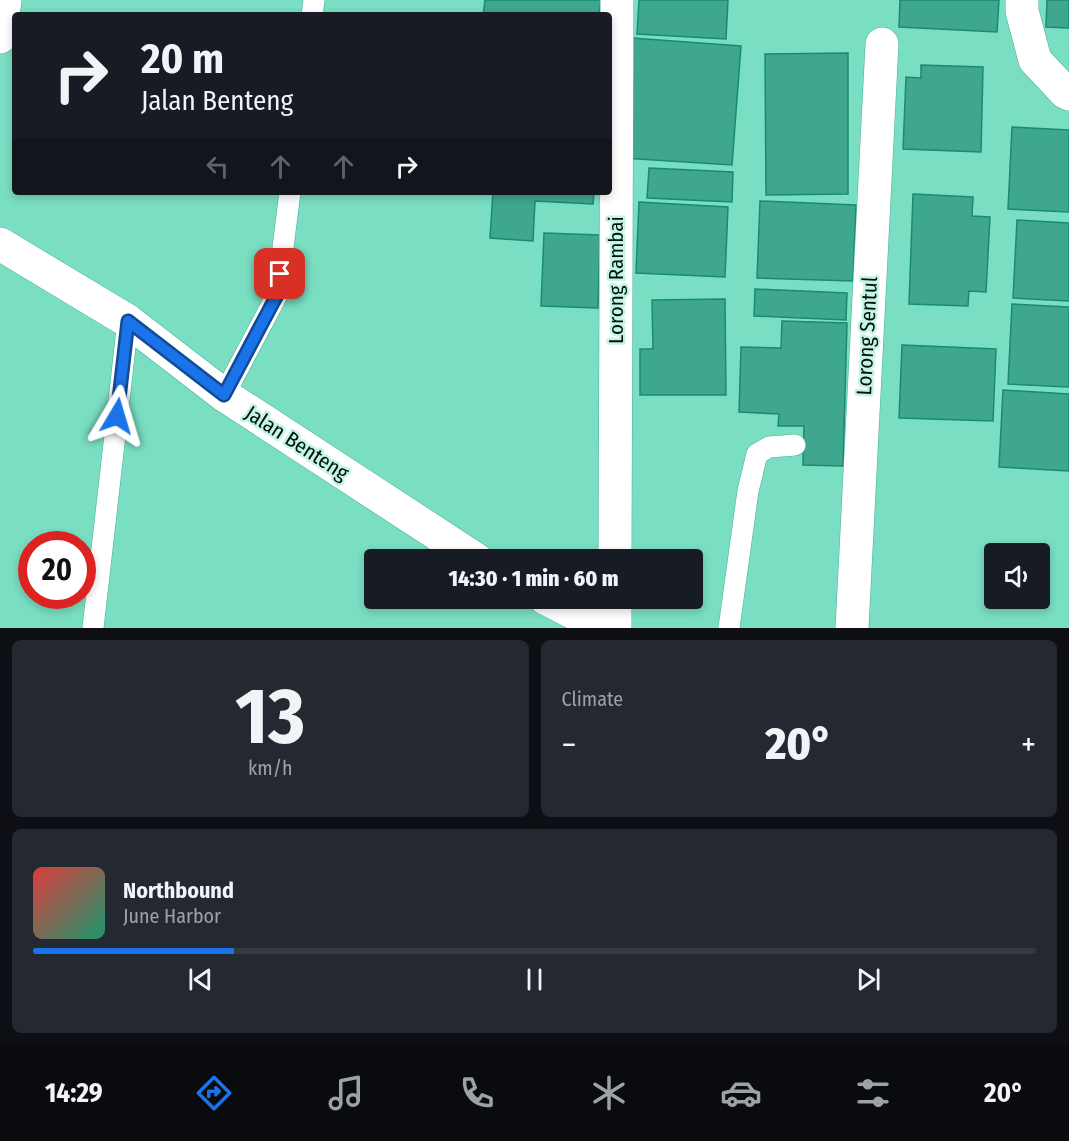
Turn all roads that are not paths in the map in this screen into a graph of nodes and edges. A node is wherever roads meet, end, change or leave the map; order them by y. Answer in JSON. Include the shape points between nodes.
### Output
{"nodes":[{"id":1,"x":5,"y":0,"type":"edge"},
{"id":2,"x":617,"y":0,"type":"edge"},
{"id":3,"x":1023,"y":0,"type":"edge"},
{"id":4,"x":0,"y":37,"type":"edge"},
{"id":5,"x":882,"y":44,"type":"dead end"},
{"id":6,"x":1069,"y":93,"type":"edge"},
{"id":7,"x":290,"y":195,"type":"edge"},
{"id":8,"x":0,"y":243,"type":"edge"},
{"id":9,"x":128,"y":321,"type":"junction"},
{"id":10,"x":224,"y":395,"type":"junction"},
{"id":11,"x":795,"y":445,"type":"dead end"},
{"id":12,"x":460,"y":549,"type":"edge"},
{"id":13,"x":615,"y":549,"type":"edge"},
{"id":14,"x":566,"y":609,"type":"edge"},
{"id":15,"x":615,"y":609,"type":"edge"},
{"id":16,"x":93,"y":628,"type":"edge"},
{"id":17,"x":603,"y":628,"type":"edge"},
{"id":18,"x":615,"y":628,"type":"edge"},
{"id":19,"x":729,"y":628,"type":"edge"},
{"id":20,"x":852,"y":628,"type":"edge"}],
"edges":[{"from":1,"to":4,"type":"street"},
{"from":2,"to":13,"type":"street","name":"Lorong Rambai"},
{"from":3,"to":6,"type":"street","via":[[1022,11],[1035,60]]},
{"from":5,"to":20,"type":"street","name":"Lorong Sentul"},
{"from":7,"to":10,"type":"lane","via":[[277,295]]},
{"from":8,"to":9,"type":"street","name":"Jalan Benteng"},
{"from":9,"to":10,"type":"street","name":"Jalan Benteng"},
{"from":9,"to":16,"type":"lane"},
{"from":10,"to":12,"type":"street","name":"Jalan Benteng"},
{"from":11,"to":19,"type":"lane","via":[[769,447],[757,454],[748,491]]},
{"from":14,"to":17,"type":"street"},
{"from":15,"to":18,"type":"street"}]}
